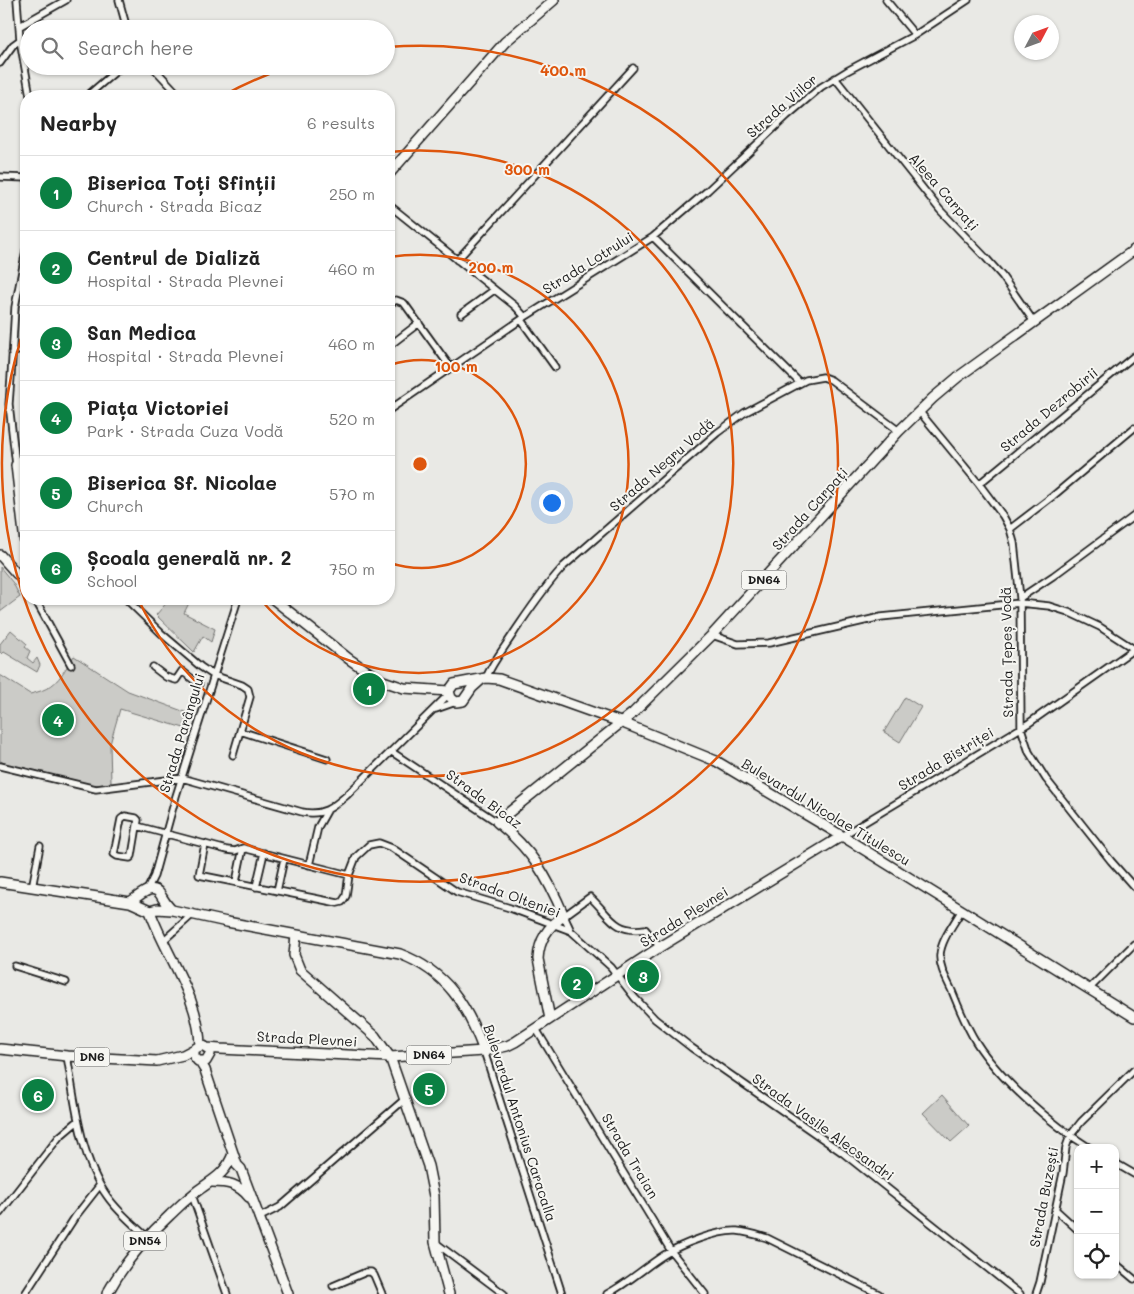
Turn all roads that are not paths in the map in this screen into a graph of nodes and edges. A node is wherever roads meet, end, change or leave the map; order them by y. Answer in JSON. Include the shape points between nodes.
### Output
{"nodes":[{"id":1,"x":17,"y":0,"type":"edge"},
{"id":2,"x":66,"y":0,"type":"edge"},
{"id":3,"x":119,"y":0,"type":"edge"},
{"id":4,"x":554,"y":0,"type":"edge"},
{"id":5,"x":886,"y":0,"type":"edge"},
{"id":6,"x":968,"y":0,"type":"edge"},
{"id":7,"x":31,"y":20,"type":"edge"},
{"id":8,"x":125,"y":20,"type":"edge"},
{"id":9,"x":20,"y":26,"type":"joint"},
{"id":10,"x":915,"y":35,"type":"junction"},
{"id":11,"x":20,"y":40,"type":"joint"},
{"id":12,"x":0,"y":63,"type":"edge"},
{"id":13,"x":633,"y":68,"type":"dead end"},
{"id":14,"x":26,"y":75,"type":"edge"},
{"id":15,"x":112,"y":75,"type":"edge"},
{"id":16,"x":160,"y":75,"type":"edge"},
{"id":17,"x":835,"y":78,"type":"junction"},
{"id":18,"x":29,"y":90,"type":"edge"},
{"id":19,"x":94,"y":90,"type":"edge"},
{"id":20,"x":174,"y":90,"type":"edge"},
{"id":21,"x":395,"y":167,"type":"edge"},
{"id":22,"x":0,"y":177,"type":"edge"},
{"id":23,"x":20,"y":178,"type":"edge"},
{"id":24,"x":395,"y":211,"type":"edge"},
{"id":25,"x":652,"y":237,"type":"junction"},
{"id":26,"x":1134,"y":250,"type":"edge"},
{"id":27,"x":457,"y":260,"type":"junction"},
{"id":28,"x":20,"y":281,"type":"edge"},
{"id":29,"x":494,"y":290,"type":"junction"},
{"id":30,"x":395,"y":301,"type":"edge"},
{"id":31,"x":461,"y":314,"type":"dead end"},
{"id":32,"x":523,"y":318,"type":"junction"},
{"id":33,"x":1034,"y":322,"type":"junction"},
{"id":34,"x":419,"y":323,"type":"junction"},
{"id":35,"x":395,"y":341,"type":"edge"},
{"id":36,"x":20,"y":350,"type":"edge"},
{"id":37,"x":12,"y":353,"type":"junction"},
{"id":38,"x":1134,"y":356,"type":"edge"},
{"id":39,"x":555,"y":366,"type":"dead end"},
{"id":40,"x":451,"y":368,"type":"junction"},
{"id":41,"x":800,"y":383,"type":"junction"},
{"id":42,"x":395,"y":406,"type":"edge"},
{"id":43,"x":919,"y":411,"type":"junction"},
{"id":44,"x":1134,"y":428,"type":"edge"},
{"id":45,"x":900,"y":431,"type":"junction"},
{"id":46,"x":20,"y":461,"type":"edge"},
{"id":47,"x":16,"y":465,"type":"junction"},
{"id":48,"x":979,"y":484,"type":"junction"},
{"id":49,"x":20,"y":494,"type":"edge"},
{"id":50,"x":1134,"y":516,"type":"edge"},
{"id":51,"x":1010,"y":529,"type":"junction"},
{"id":52,"x":0,"y":555,"type":"edge"},
{"id":53,"x":20,"y":574,"type":"edge"},
{"id":54,"x":1020,"y":600,"type":"junction"},
{"id":55,"x":38,"y":605,"type":"edge"},
{"id":56,"x":132,"y":605,"type":"edge"},
{"id":57,"x":236,"y":605,"type":"edge"},
{"id":58,"x":280,"y":605,"type":"edge"},
{"id":59,"x":712,"y":635,"type":"junction"},
{"id":60,"x":1134,"y":649,"type":"edge"},
{"id":61,"x":71,"y":665,"type":"dead end"},
{"id":62,"x":153,"y":667,"type":"dead end"},
{"id":63,"x":213,"y":675,"type":"junction"},
{"id":64,"x":484,"y":678,"type":"junction"},
{"id":65,"x":461,"y":683,"type":"junction"},
{"id":66,"x":199,"y":684,"type":"dead end"},
{"id":67,"x":449,"y":693,"type":"junction"},
{"id":68,"x":468,"y":693,"type":"junction"},
{"id":69,"x":456,"y":702,"type":"junction"},
{"id":70,"x":431,"y":713,"type":"junction"},
{"id":71,"x":623,"y":723,"type":"junction"},
{"id":72,"x":1021,"y":728,"type":"junction"},
{"id":73,"x":240,"y":732,"type":"junction"},
{"id":74,"x":392,"y":752,"type":"junction"},
{"id":75,"x":233,"y":755,"type":"dead end"},
{"id":76,"x":327,"y":759,"type":"dead end"},
{"id":77,"x":0,"y":766,"type":"edge"},
{"id":78,"x":182,"y":778,"type":"junction"},
{"id":79,"x":327,"y":811,"type":"junction"},
{"id":80,"x":497,"y":822,"type":"junction"},
{"id":81,"x":137,"y":826,"type":"junction"},
{"id":82,"x":164,"y":834,"type":"junction"},
{"id":83,"x":842,"y":836,"type":"junction"},
{"id":84,"x":205,"y":844,"type":"junction"},
{"id":85,"x":40,"y":846,"type":"dead end"},
{"id":86,"x":243,"y":848,"type":"junction"},
{"id":87,"x":264,"y":854,"type":"junction"},
{"id":88,"x":284,"y":859,"type":"junction"},
{"id":89,"x":308,"y":865,"type":"junction"},
{"id":90,"x":349,"y":875,"type":"junction"},
{"id":91,"x":154,"y":876,"type":"junction"},
{"id":92,"x":0,"y":882,"type":"edge"},
{"id":93,"x":236,"y":882,"type":"junction"},
{"id":94,"x":256,"y":886,"type":"junction"},
{"id":95,"x":1134,"y":887,"type":"edge"},
{"id":96,"x":32,"y":888,"type":"junction"},
{"id":97,"x":158,"y":891,"type":"junction"},
{"id":98,"x":276,"y":891,"type":"junction"},
{"id":99,"x":144,"y":892,"type":"junction"},
{"id":100,"x":162,"y":900,"type":"junction"},
{"id":101,"x":130,"y":902,"type":"junction"},
{"id":102,"x":150,"y":909,"type":"junction"},
{"id":103,"x":172,"y":910,"type":"junction"},
{"id":104,"x":961,"y":911,"type":"junction"},
{"id":105,"x":192,"y":915,"type":"junction"},
{"id":106,"x":564,"y":916,"type":"junction"},
{"id":107,"x":551,"y":925,"type":"junction"},
{"id":108,"x":571,"y":931,"type":"junction"},
{"id":109,"x":296,"y":935,"type":"junction"},
{"id":110,"x":164,"y":941,"type":"junction"},
{"id":111,"x":1134,"y":944,"type":"edge"},
{"id":112,"x":660,"y":947,"type":"junction"},
{"id":113,"x":15,"y":966,"type":"dead end"},
{"id":114,"x":618,"y":975,"type":"junction"},
{"id":115,"x":66,"y":982,"type":"dead end"},
{"id":116,"x":1089,"y":989,"type":"junction"},
{"id":117,"x":1134,"y":1017,"type":"edge"},
{"id":118,"x":550,"y":1019,"type":"junction"},
{"id":119,"x":536,"y":1029,"type":"junction"},
{"id":120,"x":0,"y":1049,"type":"edge"},
{"id":121,"x":484,"y":1051,"type":"junction"},
{"id":122,"x":67,"y":1056,"type":"junction"},
{"id":123,"x":202,"y":1056,"type":"junction"},
{"id":124,"x":390,"y":1057,"type":"junction"},
{"id":125,"x":1134,"y":1070,"type":"edge"},
{"id":126,"x":405,"y":1099,"type":"junction"},
{"id":127,"x":78,"y":1121,"type":"junction"},
{"id":128,"x":1070,"y":1136,"type":"junction"},
{"id":129,"x":1083,"y":1144,"type":"edge"},
{"id":130,"x":1119,"y":1165,"type":"edge"},
{"id":131,"x":229,"y":1168,"type":"junction"},
{"id":132,"x":1134,"y":1174,"type":"edge"},
{"id":133,"x":242,"y":1175,"type":"junction"},
{"id":134,"x":212,"y":1182,"type":"junction"},
{"id":135,"x":230,"y":1182,"type":"junction"},
{"id":136,"x":100,"y":1186,"type":"junction"},
{"id":137,"x":192,"y":1195,"type":"junction"},
{"id":138,"x":251,"y":1199,"type":"junction"},
{"id":139,"x":1055,"y":1209,"type":"junction"},
{"id":140,"x":0,"y":1213,"type":"edge"},
{"id":141,"x":258,"y":1218,"type":"junction"},
{"id":142,"x":1074,"y":1226,"type":"edge"},
{"id":143,"x":147,"y":1237,"type":"junction"},
{"id":144,"x":435,"y":1242,"type":"junction"},
{"id":145,"x":671,"y":1251,"type":"junction"},
{"id":146,"x":1119,"y":1266,"type":"edge"},
{"id":147,"x":1134,"y":1279,"type":"edge"},
{"id":148,"x":333,"y":1286,"type":"dead end"},
{"id":149,"x":25,"y":1294,"type":"edge"},
{"id":150,"x":107,"y":1294,"type":"edge"},
{"id":151,"x":227,"y":1294,"type":"edge"},
{"id":152,"x":288,"y":1294,"type":"edge"},
{"id":153,"x":382,"y":1294,"type":"edge"},
{"id":154,"x":449,"y":1294,"type":"edge"},
{"id":155,"x":504,"y":1294,"type":"edge"},
{"id":156,"x":562,"y":1294,"type":"edge"},
{"id":157,"x":607,"y":1294,"type":"edge"},
{"id":158,"x":705,"y":1294,"type":"edge"},
{"id":159,"x":879,"y":1294,"type":"edge"},
{"id":160,"x":1020,"y":1294,"type":"edge"},
{"id":161,"x":1036,"y":1294,"type":"edge"}],
"edges":[{"from":1,"to":9,"type":"street"},
{"from":2,"to":7,"type":"street"},
{"from":3,"to":8,"type":"street"},
{"from":4,"to":21,"type":"main road","via":[[505,42]]},
{"from":5,"to":10,"type":"street"},
{"from":6,"to":10,"type":"street","name":"Strada Viilor"},
{"from":9,"to":11,"type":"street"},
{"from":10,"to":17,"type":"street","name":"Strada Viilor"},
{"from":11,"to":12,"type":"street"},
{"from":13,"to":27,"type":"street"},
{"from":14,"to":18,"type":"street"},
{"from":15,"to":19,"type":"street"},
{"from":16,"to":20,"type":"street"},
{"from":17,"to":25,"type":"street","name":"Strada Viilor","via":[[809,96],[707,191]]},
{"from":17,"to":33,"type":"street","name":"Aleea Carpați","via":[[940,210],[1002,276]]},
{"from":22,"to":23,"type":"street"},
{"from":24,"to":27,"type":"street"},
{"from":25,"to":32,"type":"street","name":"Strada Lotrului"},
{"from":25,"to":41,"type":"street","name":"Strada Lotrului"},
{"from":26,"to":33,"type":"main road","name":"Strada Carpați","number":"DN64"},
{"from":27,"to":29,"type":"street"},
{"from":28,"to":37,"type":"street"},
{"from":29,"to":31,"type":"street"},
{"from":29,"to":32,"type":"street","via":[[515,306]]},
{"from":30,"to":34,"type":"street","via":[[400,301]]},
{"from":32,"to":39,"type":"street"},
{"from":32,"to":40,"type":"street","name":"Strada Lotrului"},
{"from":33,"to":43,"type":"main road","name":"Strada Carpați","number":"DN64","via":[[946,386]]},
{"from":34,"to":35,"type":"street"},
{"from":34,"to":40,"type":"street"},
{"from":36,"to":37,"type":"street"},
{"from":37,"to":47,"type":"street","via":[[10,404]]},
{"from":38,"to":48,"type":"street","name":"Strada Dezrobirii"},
{"from":40,"to":42,"type":"street","name":"Strada Lotrului"},
{"from":41,"to":45,"type":"street","name":"Strada Negru Vodă","via":[[814,377],[831,380]]},
{"from":41,"to":64,"type":"street","name":"Strada Negru Vodă","via":[[724,427],[564,566],[553,577]]},
{"from":43,"to":45,"type":"main road","name":"Strada Carpați","number":"DN64"},
{"from":43,"to":48,"type":"street","name":"Strada Țepeș Vodă"},
{"from":44,"to":51,"type":"street"},
{"from":45,"to":59,"type":"main road","name":"Strada Carpați","number":"DN64"},
{"from":46,"to":47,"type":"main road"},
{"from":47,"to":49,"type":"main road"},
{"from":48,"to":51,"type":"street","name":"Strada Țepeș Vodă"},
{"from":50,"to":54,"type":"street"},
{"from":51,"to":54,"type":"street","name":"Strada Țepeș Vodă"},
{"from":52,"to":53,"type":"main road"},
{"from":54,"to":59,"type":"street","via":[[881,617],[769,643],[738,644]]},
{"from":54,"to":60,"type":"street","via":[[1068,612],[1100,627]]},
{"from":54,"to":72,"type":"street","name":"Strada Țepeș Vodă"},
{"from":55,"to":61,"type":"street"},
{"from":56,"to":63,"type":"street"},
{"from":57,"to":63,"type":"street","name":"Strada Parângului"},
{"from":58,"to":67,"type":"main road","via":[[349,660],[380,680],[404,688]]},
{"from":59,"to":71,"type":"main road","name":"Strada Carpați","number":"DN64"},
{"from":60,"to":72,"type":"street","name":"Strada Bistriței"},
{"from":62,"to":66,"type":"street","via":[[176,680],[182,671]]},
{"from":63,"to":73,"type":"street","via":[[248,689],[250,697]]},
{"from":63,"to":78,"type":"street","name":"Strada Parângului"},
{"from":64,"to":65,"type":"main road","name":"Bulevardul Nicolae Titulescu"},
{"from":64,"to":68,"type":"main road"},
{"from":64,"to":71,"type":"main road","name":"Bulevardul Nicolae Titulescu","via":[[531,689]]},
{"from":65,"to":67,"type":"main road","via":[[452,686]]},
{"from":65,"to":68,"type":"main road"},
{"from":67,"to":69,"type":"main road"},
{"from":67,"to":70,"type":"street"},
{"from":68,"to":69,"type":"main road","via":[[466,699]]},
{"from":69,"to":70,"type":"street"},
{"from":70,"to":74,"type":"street"},
{"from":71,"to":80,"type":"main road","name":"Strada Carpați"},
{"from":71,"to":83,"type":"main road","name":"Bulevardul Nicolae Titulescu","via":[[716,762]]},
{"from":72,"to":83,"type":"street","name":"Strada Bistriței"},
{"from":72,"to":95,"type":"street","name":"Strada Țepeș Vodă","via":[[1029,752],[1046,779]]},
{"from":73,"to":75,"type":"street"},
{"from":73,"to":76,"type":"street"},
{"from":74,"to":79,"type":"street"},
{"from":74,"to":80,"type":"street","name":"Strada Bicaz"},
{"from":77,"to":78,"type":"street","via":[[96,789]]},
{"from":78,"to":79,"type":"street","via":[[302,812]]},
{"from":78,"to":82,"type":"street","name":"Strada Parângului"},
{"from":79,"to":89,"type":"street","via":[[318,827]]},
{"from":80,"to":106,"type":"main road","name":"Strada Bicaz","via":[[537,863]]},
{"from":81,"to":81,"type":"street","via":[[138,819],[122,817],[115,855],[131,857]]},
{"from":81,"to":82,"type":"street"},
{"from":82,"to":84,"type":"street"},
{"from":82,"to":91,"type":"street","name":"Strada Parângului"},
{"from":83,"to":104,"type":"main road","name":"Bulevardul Nicolae Titulescu"},
{"from":83,"to":112,"type":"main road","name":"Strada Plevnei","number":"DN64"},
{"from":84,"to":86,"type":"street","via":[[235,851]]},
{"from":84,"to":93,"type":"street","via":[[199,875]]},
{"from":85,"to":96,"type":"street"},
{"from":86,"to":87,"type":"street"},
{"from":86,"to":93,"type":"street"},
{"from":87,"to":88,"type":"street"},
{"from":87,"to":94,"type":"street"},
{"from":88,"to":89,"type":"street"},
{"from":88,"to":98,"type":"street"},
{"from":89,"to":90,"type":"street"},
{"from":90,"to":98,"type":"street","name":"Strada Olteniei","via":[[344,900],[338,903]]},
{"from":90,"to":107,"type":"street","name":"Strada Olteniei","via":[[362,850],[379,842],[457,892]]},
{"from":91,"to":97,"type":"street","name":"Strada Parângului"},
{"from":91,"to":99,"type":"street","name":"Strada Parângului"},
{"from":92,"to":96,"type":"main road","name":"Bulevardul Antonius Caracalla"},
{"from":93,"to":94,"type":"street"},
{"from":94,"to":98,"type":"street"},
{"from":96,"to":101,"type":"main road","name":"Bulevardul Antonius Caracalla"},
{"from":97,"to":99,"type":"main road"},
{"from":97,"to":100,"type":"main road"},
{"from":99,"to":101,"type":"main road"},
{"from":99,"to":102,"type":"main road","via":[[140,901]]},
{"from":100,"to":102,"type":"main road"},
{"from":100,"to":103,"type":"main road"},
{"from":101,"to":102,"type":"main road","name":"Bulevardul Antonius Caracalla"},
{"from":102,"to":103,"type":"main road","name":"Bulevardul Antonius Caracalla"},
{"from":102,"to":110,"type":"main road"},
{"from":103,"to":105,"type":"main road","name":"Bulevardul Antonius Caracalla"},
{"from":104,"to":116,"type":"main road","name":"Bulevardul Nicolae Titulescu"},
{"from":104,"to":128,"type":"street","via":[[944,940],[940,955],[940,963],[960,1011],[977,1044],[1005,1078]]},
{"from":105,"to":109,"type":"main road","name":"Bulevardul Antonius Caracalla"},
{"from":105,"to":110,"type":"street"},
{"from":106,"to":107,"type":"main road"},
{"from":106,"to":108,"type":"street","name":"Strada Bicaz"},
{"from":106,"to":112,"type":"street","via":[[590,897],[616,924],[626,930],[645,929]]},
{"from":107,"to":108,"type":"street","name":"Strada Olteniei"},
{"from":107,"to":118,"type":"main road","via":[[540,945],[538,959]]},
{"from":108,"to":114,"type":"street","name":"Strada Bicaz"},
{"from":109,"to":121,"type":"main road","name":"Bulevardul Antonius Caracalla","via":[[386,950],[425,966],[446,983],[461,1002]]},
{"from":109,"to":124,"type":"main road","via":[[294,955],[300,970],[379,1040]]},
{"from":110,"to":123,"type":"main road","via":[[196,1013]]},
{"from":111,"to":116,"type":"street"},
{"from":112,"to":114,"type":"main road","name":"Strada Plevnei","number":"DN64"},
{"from":113,"to":115,"type":"street"},
{"from":114,"to":118,"type":"main road","name":"Strada Plevnei","number":"DN64"},
{"from":114,"to":160,"type":"street","name":"Strada Vasile Alecsandri","via":[[665,1028],[843,1153]]},
{"from":116,"to":117,"type":"main road","name":"Bulevardul Nicolae Titulescu"},
{"from":118,"to":119,"type":"main road","name":"Strada Plevnei","number":"DN64"},
{"from":119,"to":121,"type":"main road","name":"Strada Plevnei","number":"DN64","via":[[508,1046]]},
{"from":119,"to":145,"type":"street","name":"Strada Traian"},
{"from":120,"to":122,"type":"main road","number":"DN6"},
{"from":121,"to":124,"type":"main road","name":"Strada Plevnei","number":"DN64"},
{"from":121,"to":156,"type":"street","name":"Bulevardul Antonius Caracalla"},
{"from":122,"to":123,"type":"main road","number":"DN6","via":[[157,1061],[183,1055]]},
{"from":122,"to":127,"type":"street"},
{"from":123,"to":124,"type":"main road","name":"Strada Plevnei","number":"DN64","via":[[220,1049]]},
{"from":123,"to":131,"type":"main road","via":[[233,1154]]},
{"from":124,"to":126,"type":"main road"},
{"from":125,"to":128,"type":"street","name":"Strada Buzești"},
{"from":126,"to":141,"type":"street","via":[[280,1207]]},
{"from":126,"to":144,"type":"main road","via":[[428,1166],[434,1196]]},
{"from":127,"to":136,"type":"street"},
{"from":127,"to":140,"type":"street","via":[[59,1137]]},
{"from":128,"to":129,"type":"street"},
{"from":128,"to":139,"type":"street","name":"Strada Buzești"},
{"from":130,"to":132,"type":"street"},
{"from":131,"to":133,"type":"main road","via":[[241,1169]]},
{"from":131,"to":134,"type":"main road","number":"DN54"},
{"from":131,"to":135,"type":"main road","via":[[224,1178]]},
{"from":133,"to":135,"type":"main road","via":[[238,1181]]},
{"from":133,"to":138,"type":"main road"},
{"from":134,"to":135,"type":"main road"},
{"from":134,"to":137,"type":"main road","number":"DN54"},
{"from":135,"to":138,"type":"main road"},
{"from":136,"to":143,"type":"street","via":[[112,1203]]},
{"from":136,"to":149,"type":"street","via":[[75,1217]]},
{"from":137,"to":143,"type":"main road","number":"DN54"},
{"from":137,"to":151,"type":"street"},
{"from":138,"to":141,"type":"main road"},
{"from":139,"to":142,"type":"street"},
{"from":139,"to":161,"type":"street","name":"Strada Buzești"},
{"from":141,"to":152,"type":"main road"},
{"from":143,"to":150,"type":"main road","number":"DN54"},
{"from":144,"to":154,"type":"main road"},
{"from":144,"to":155,"type":"street"},
{"from":145,"to":157,"type":"street"},
{"from":145,"to":158,"type":"street","name":"Strada Traian"},
{"from":145,"to":159,"type":"street","via":[[720,1234],[735,1231],[751,1233]]},
{"from":146,"to":147,"type":"street"},
{"from":148,"to":153,"type":"street","via":[[370,1272]]}]}
